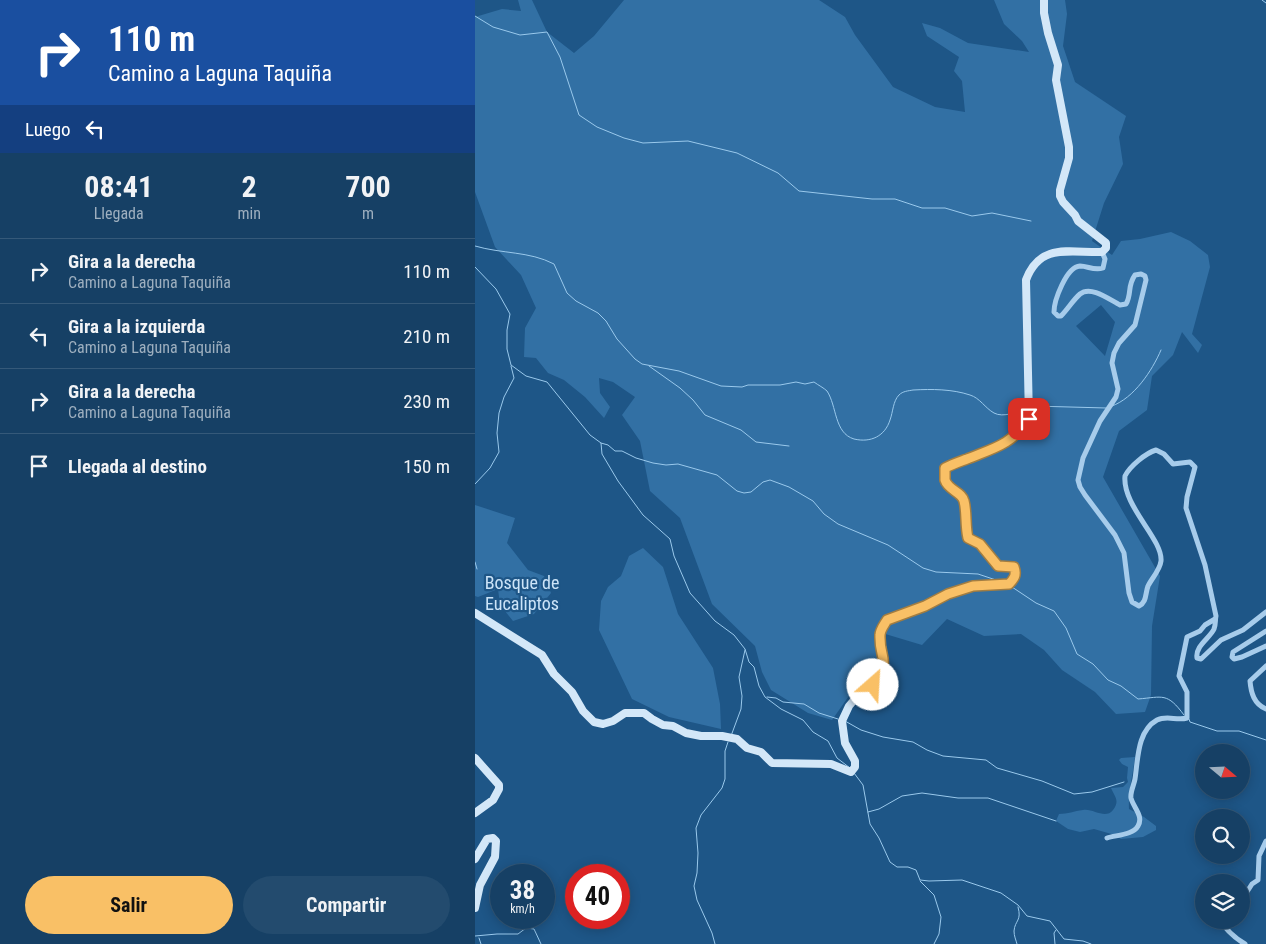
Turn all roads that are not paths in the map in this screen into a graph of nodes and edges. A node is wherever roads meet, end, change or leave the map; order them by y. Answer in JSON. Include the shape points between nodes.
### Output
{"nodes":[{"id":1,"x":1044,"y":0,"type":"edge"},
{"id":2,"x":1103,"y":252,"type":"junction"},
{"id":3,"x":1266,"y":612,"type":"edge"},
{"id":4,"x":475,"y":613,"type":"edge"},
{"id":5,"x":1215,"y":619,"type":"junction"},
{"id":6,"x":1266,"y":631,"type":"edge"},
{"id":7,"x":1266,"y":646,"type":"edge"},
{"id":8,"x":1266,"y":666,"type":"edge"},
{"id":9,"x":1266,"y":709,"type":"edge"},
{"id":10,"x":475,"y":758,"type":"edge"},
{"id":11,"x":475,"y":813,"type":"edge"},
{"id":12,"x":1107,"y":838,"type":"dead end"},
{"id":13,"x":1266,"y":841,"type":"edge"},
{"id":14,"x":475,"y":859,"type":"edge"},
{"id":15,"x":1250,"y":887,"type":"edge"},
{"id":16,"x":475,"y":908,"type":"edge"},
{"id":17,"x":1227,"y":929,"type":"edge"},
{"id":18,"x":1245,"y":944,"type":"edge"}],
"edges":[{"from":1,"to":2,"type":"street","via":[[1048,33],[1058,65],[1056,80],[1068,137],[1069,158],[1060,196],[1078,221],[1106,243]]},
{"from":2,"to":4,"type":"street","via":[[1053,252],[1030,268],[1026,280],[1029,419],[1010,441],[945,468],[945,481],[965,501],[968,538],[980,544],[998,566],[1014,567],[1014,579],[1009,584],[973,586],[948,594],[887,620],[880,634],[884,658],[881,675],[867,693],[849,706],[843,721],[845,743],[855,762],[851,772],[831,764],[773,763],[737,739],[686,733],[657,722],[644,713],[625,713],[603,724],[594,722],[541,655]]},
{"from":2,"to":5,"type":"street","via":[[1103,268],[1082,266],[1069,273],[1056,298],[1055,314],[1061,316],[1085,292],[1104,295],[1120,305],[1126,304],[1135,275],[1141,274],[1146,280],[1137,321],[1114,353],[1116,397],[1100,421],[1086,453],[1078,474],[1080,487],[1124,553],[1130,598],[1139,606],[1145,601],[1161,559],[1130,501],[1125,476],[1155,450],[1173,464],[1192,464],[1195,470],[1187,508],[1205,565]]},
{"from":3,"to":5,"type":"street","via":[[1243,630],[1221,640],[1199,659],[1196,654],[1213,630]]},
{"from":5,"to":12,"type":"street","via":[[1187,637],[1184,646],[1179,676],[1187,692],[1187,718],[1158,719],[1149,725],[1143,738],[1131,796],[1140,817],[1139,826],[1133,831]]},
{"from":6,"to":7,"type":"street","via":[[1233,652],[1232,657],[1242,657]]},
{"from":8,"to":9,"type":"street","via":[[1250,681],[1253,697],[1259,706]]},
{"from":10,"to":11,"type":"street","via":[[499,789],[493,800]]},
{"from":13,"to":15,"type":"street","via":[[1259,856],[1258,880]]},
{"from":14,"to":16,"type":"street","via":[[487,839],[496,840],[495,857],[480,885]]},
{"from":17,"to":18,"type":"street"}]}
